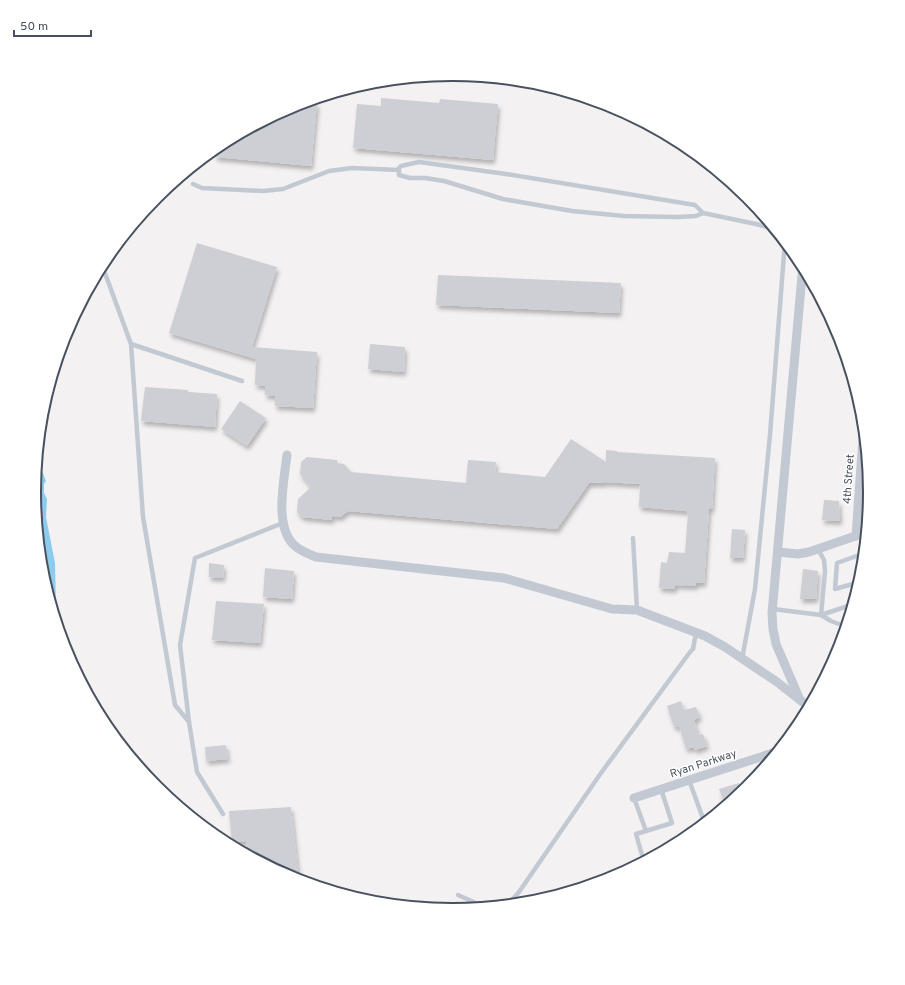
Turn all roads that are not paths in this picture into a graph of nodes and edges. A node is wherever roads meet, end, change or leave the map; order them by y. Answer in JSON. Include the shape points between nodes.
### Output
{"nodes":[{"id":1,"x":399,"y":170,"type":"junction"},
{"id":2,"x":192,"y":184,"type":"dead end"},
{"id":3,"x":703,"y":213,"type":"junction"},
{"id":4,"x":767,"y":227,"type":"edge"},
{"id":5,"x":784,"y":249,"type":"edge"},
{"id":6,"x":105,"y":273,"type":"edge"},
{"id":7,"x":805,"y":280,"type":"edge"},
{"id":8,"x":130,"y":344,"type":"junction"},
{"id":9,"x":242,"y":381,"type":"dead end"},
{"id":10,"x":287,"y":455,"type":"dead end"},
{"id":11,"x":862,"y":458,"type":"edge"},
{"id":12,"x":864,"y":494,"type":"edge"},
{"id":13,"x":860,"y":495,"type":"junction"},
{"id":14,"x":283,"y":523,"type":"junction"},
{"id":15,"x":861,"y":534,"type":"edge"},
{"id":16,"x":856,"y":536,"type":"junction"},
{"id":17,"x":633,"y":538,"type":"dead end"},
{"id":18,"x":818,"y":549,"type":"junction"},
{"id":19,"x":778,"y":552,"type":"junction"},
{"id":20,"x":859,"y":555,"type":"edge"},
{"id":21,"x":854,"y":584,"type":"edge"},
{"id":22,"x":848,"y":606,"type":"edge"},
{"id":23,"x":773,"y":609,"type":"junction"},
{"id":24,"x":637,"y":610,"type":"junction"},
{"id":25,"x":822,"y":615,"type":"junction"},
{"id":26,"x":842,"y":625,"type":"edge"},
{"id":27,"x":696,"y":633,"type":"junction"},
{"id":28,"x":742,"y":659,"type":"junction"},
{"id":29,"x":800,"y":700,"type":"junction"},
{"id":30,"x":805,"y":704,"type":"edge"},
{"id":31,"x":189,"y":722,"type":"junction"},
{"id":32,"x":770,"y":754,"type":"edge"},
{"id":33,"x":763,"y":756,"type":"junction"},
{"id":34,"x":765,"y":761,"type":"edge"},
{"id":35,"x":689,"y":780,"type":"junction"},
{"id":36,"x":661,"y":789,"type":"junction"},
{"id":37,"x":634,"y":798,"type":"joint"},
{"id":38,"x":223,"y":814,"type":"dead end"},
{"id":39,"x":703,"y":819,"type":"edge"},
{"id":40,"x":646,"y":831,"type":"junction"},
{"id":41,"x":642,"y":855,"type":"dead end"},
{"id":42,"x":458,"y":895,"type":"dead end"},
{"id":43,"x":513,"y":899,"type":"edge"},
{"id":44,"x":475,"y":903,"type":"edge"}],
"edges":[{"from":1,"to":2,"type":"lane","via":[[352,168],[329,171],[283,189],[263,191],[202,188]]},
{"from":1,"to":3,"type":"lane","via":[[401,166],[419,162],[498,173],[695,205]]},
{"from":1,"to":3,"type":"lane","via":[[399,175],[410,178],[444,181],[503,199],[572,211],[678,218]]},
{"from":3,"to":4,"type":"lane"},
{"from":5,"to":28,"type":"lane","via":[[755,589]]},
{"from":6,"to":8,"type":"lane"},
{"from":7,"to":19,"type":"street"},
{"from":8,"to":9,"type":"lane"},
{"from":8,"to":31,"type":"lane","via":[[143,517],[175,705]]},
{"from":10,"to":14,"type":"street","via":[[282,504]]},
{"from":11,"to":13,"type":"street","name":"4th Street"},
{"from":12,"to":13,"type":"street"},
{"from":13,"to":16,"type":"street","name":"4th Street"},
{"from":14,"to":24,"type":"street","via":[[287,536],[295,546],[316,557],[504,578],[612,609]]},
{"from":14,"to":31,"type":"lane","via":[[195,558],[180,645]]},
{"from":15,"to":16,"type":"street"},
{"from":16,"to":18,"type":"street"},
{"from":17,"to":24,"type":"lane"},
{"from":18,"to":19,"type":"street","via":[[798,554]]},
{"from":18,"to":25,"type":"lane","via":[[824,560],[825,571]]},
{"from":19,"to":23,"type":"street"},
{"from":20,"to":21,"type":"lane","via":[[837,563],[835,589]]},
{"from":22,"to":25,"type":"lane"},
{"from":23,"to":25,"type":"lane"},
{"from":23,"to":29,"type":"street","via":[[776,644]]},
{"from":24,"to":27,"type":"street"},
{"from":25,"to":26,"type":"lane"},
{"from":27,"to":28,"type":"street","via":[[725,647]]},
{"from":27,"to":43,"type":"lane","via":[[693,649],[601,773]]},
{"from":28,"to":29,"type":"street"},
{"from":29,"to":30,"type":"street"},
{"from":31,"to":38,"type":"lane","via":[[197,772]]},
{"from":32,"to":33,"type":"street","name":"Ryan Parkway"},
{"from":33,"to":34,"type":"lane"},
{"from":33,"to":35,"type":"street","name":"Ryan Parkway"},
{"from":35,"to":36,"type":"street","name":"Ryan Parkway"},
{"from":35,"to":39,"type":"lane"},
{"from":36,"to":37,"type":"street","name":"Ryan Parkway"},
{"from":36,"to":40,"type":"lane","via":[[672,823]]},
{"from":37,"to":40,"type":"lane"},
{"from":40,"to":41,"type":"lane","via":[[636,834]]},
{"from":42,"to":44,"type":"lane"}]}
